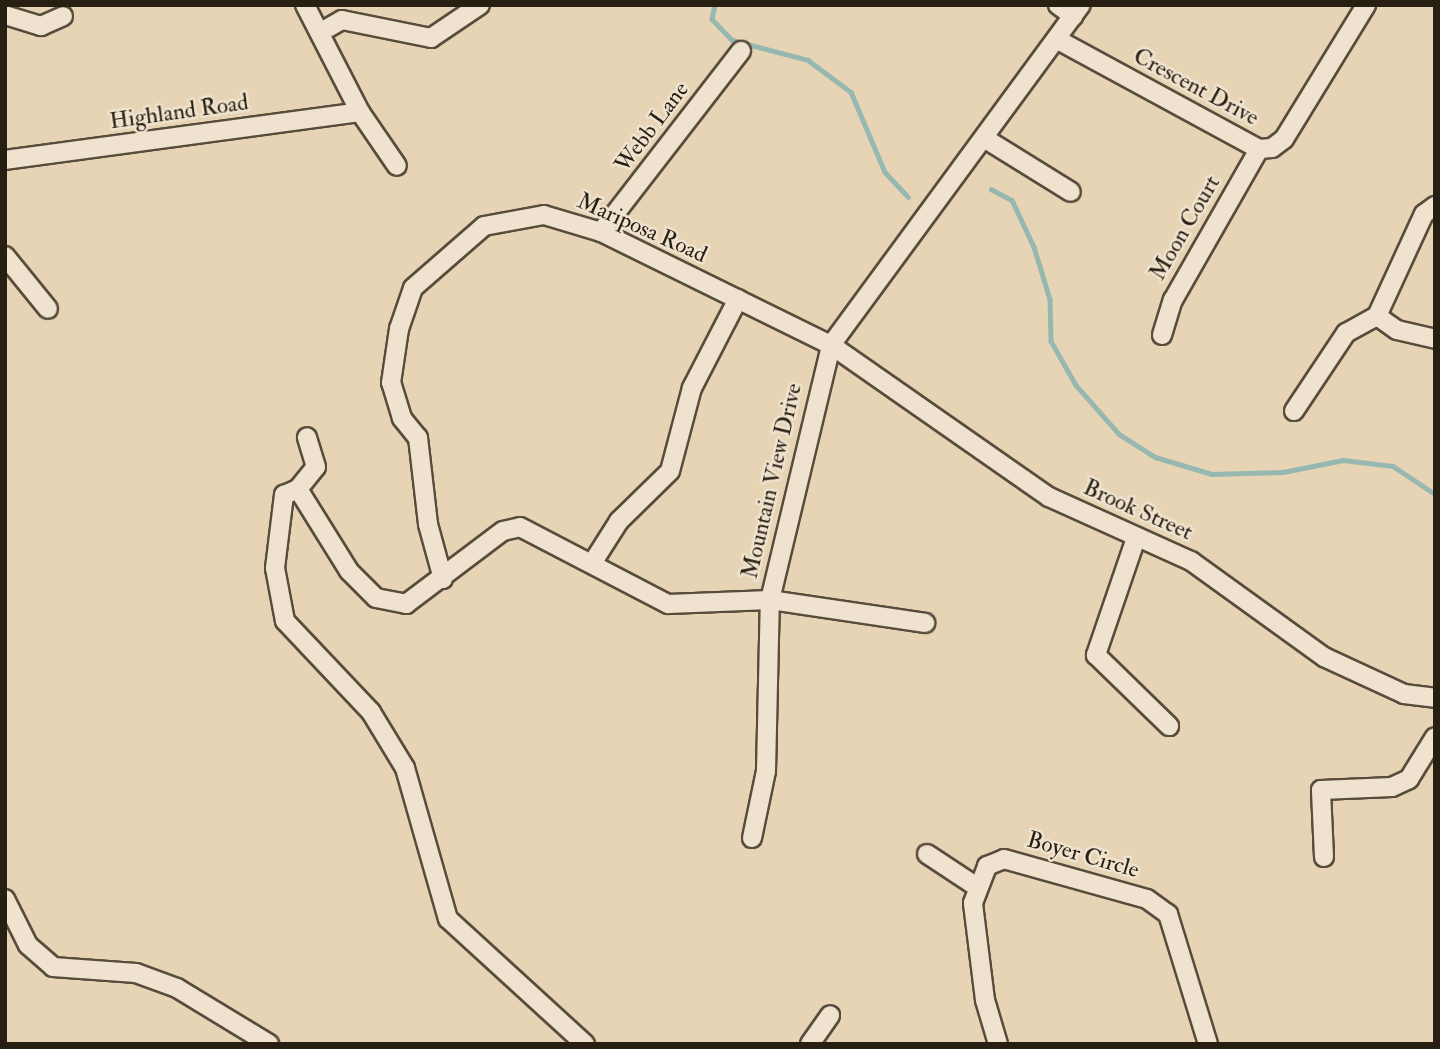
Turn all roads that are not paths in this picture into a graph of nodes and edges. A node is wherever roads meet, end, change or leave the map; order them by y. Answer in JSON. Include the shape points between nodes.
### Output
{"nodes":[{"id":1,"x":305,"y":5,"type":"edge"},
{"id":2,"x":480,"y":5,"type":"edge"},
{"id":3,"x":1366,"y":5,"type":"edge"},
{"id":4,"x":1071,"y":9,"type":"edge"},
{"id":5,"x":5,"y":15,"type":"edge"},
{"id":6,"x":63,"y":16,"type":"dead end"},
{"id":7,"x":321,"y":32,"type":"junction"},
{"id":8,"x":1058,"y":40,"type":"junction"},
{"id":9,"x":741,"y":51,"type":"dead end"},
{"id":10,"x":360,"y":112,"type":"junction"},
{"id":11,"x":984,"y":138,"type":"junction"},
{"id":12,"x":1259,"y":149,"type":"junction"},
{"id":13,"x":5,"y":160,"type":"edge"},
{"id":14,"x":397,"y":166,"type":"dead end"},
{"id":15,"x":1071,"y":192,"type":"dead end"},
{"id":16,"x":1435,"y":206,"type":"edge"},
{"id":17,"x":601,"y":233,"type":"junction"},
{"id":18,"x":5,"y":256,"type":"edge"},
{"id":19,"x":738,"y":299,"type":"junction"},
{"id":20,"x":48,"y":309,"type":"dead end"},
{"id":21,"x":1377,"y":316,"type":"junction"},
{"id":22,"x":1162,"y":335,"type":"dead end"},
{"id":23,"x":1435,"y":339,"type":"edge"},
{"id":24,"x":831,"y":345,"type":"junction"},
{"id":25,"x":1294,"y":411,"type":"dead end"},
{"id":26,"x":307,"y":437,"type":"dead end"},
{"id":27,"x":298,"y":489,"type":"junction"},
{"id":28,"x":1136,"y":538,"type":"junction"},
{"id":29,"x":593,"y":562,"type":"junction"},
{"id":30,"x":443,"y":579,"type":"junction"},
{"id":31,"x":770,"y":600,"type":"junction"},
{"id":32,"x":925,"y":623,"type":"dead end"},
{"id":33,"x":1435,"y":698,"type":"edge"},
{"id":34,"x":1169,"y":726,"type":"dead end"},
{"id":35,"x":1435,"y":737,"type":"edge"},
{"id":36,"x":752,"y":838,"type":"dead end"},
{"id":37,"x":927,"y":853,"type":"dead end"},
{"id":38,"x":1324,"y":857,"type":"dead end"},
{"id":39,"x":977,"y":887,"type":"junction"},
{"id":40,"x":5,"y":899,"type":"edge"},
{"id":41,"x":830,"y":1014,"type":"dead end"},
{"id":42,"x":269,"y":1044,"type":"edge"},
{"id":43,"x":584,"y":1044,"type":"edge"},
{"id":44,"x":810,"y":1044,"type":"edge"},
{"id":45,"x":998,"y":1044,"type":"edge"},
{"id":46,"x":1208,"y":1044,"type":"edge"}],
"edges":[{"from":1,"to":7,"type":"street"},
{"from":2,"to":7,"type":"street","via":[[431,38],[342,20]]},
{"from":3,"to":12,"type":"street","name":"Crescent Drive","via":[[1284,139]]},
{"from":4,"to":8,"type":"street","name":"Mountain View Drive"},
{"from":5,"to":6,"type":"street","via":[[41,26]]},
{"from":7,"to":10,"type":"street"},
{"from":8,"to":11,"type":"street","name":"Mountain View Drive"},
{"from":8,"to":12,"type":"street","name":"Crescent Drive"},
{"from":9,"to":17,"type":"street","name":"Webb Lane"},
{"from":10,"to":13,"type":"street","name":"Highland Road"},
{"from":10,"to":14,"type":"street"},
{"from":11,"to":15,"type":"street"},
{"from":11,"to":24,"type":"street","name":"Mountain View Drive"},
{"from":12,"to":22,"type":"street","name":"Moon Court","via":[[1173,300]]},
{"from":16,"to":21,"type":"street","via":[[1424,214]]},
{"from":17,"to":19,"type":"street","name":"Mariposa Road"},
{"from":17,"to":30,"type":"street","name":"Mariposa Road","via":[[544,215],[484,226],[409,295],[391,383],[402,418],[418,438],[428,524]]},
{"from":18,"to":20,"type":"street"},
{"from":19,"to":24,"type":"street","name":"Mariposa Road"},
{"from":19,"to":29,"type":"street","via":[[692,388],[670,471],[619,520]]},
{"from":21,"to":23,"type":"street","via":[[1397,330]]},
{"from":21,"to":25,"type":"street","via":[[1346,333]]},
{"from":24,"to":28,"type":"street","name":"Brook Street","via":[[1049,497]]},
{"from":24,"to":31,"type":"street","name":"Mountain View Drive"},
{"from":26,"to":27,"type":"street","via":[[316,467]]},
{"from":27,"to":30,"type":"street","name":"Mountain View Drive","via":[[349,571],[376,598],[406,604]]},
{"from":27,"to":43,"type":"street","via":[[285,495],[278,510],[275,568],[285,621],[370,712],[405,768],[448,919]]},
{"from":28,"to":33,"type":"street","name":"Brook Street","via":[[1221,579],[1324,657],[1404,694]]},
{"from":28,"to":34,"type":"street","via":[[1096,655]]},
{"from":29,"to":30,"type":"street","name":"Mountain View Drive","via":[[520,527],[503,531]]},
{"from":29,"to":31,"type":"street","name":"Mountain View Drive","via":[[668,604]]},
{"from":31,"to":32,"type":"street"},
{"from":31,"to":36,"type":"street","via":[[763,693],[766,771]]},
{"from":35,"to":38,"type":"street","via":[[1409,779],[1392,787],[1321,790]]},
{"from":37,"to":39,"type":"street"},
{"from":39,"to":45,"type":"street","via":[[973,903],[985,1000]]},
{"from":39,"to":46,"type":"street","name":"Boyer Circle","via":[[988,866],[1004,859],[1147,899],[1168,914]]},
{"from":40,"to":42,"type":"street","via":[[28,945],[53,967],[136,972],[177,988]]},
{"from":41,"to":44,"type":"street"}]}
